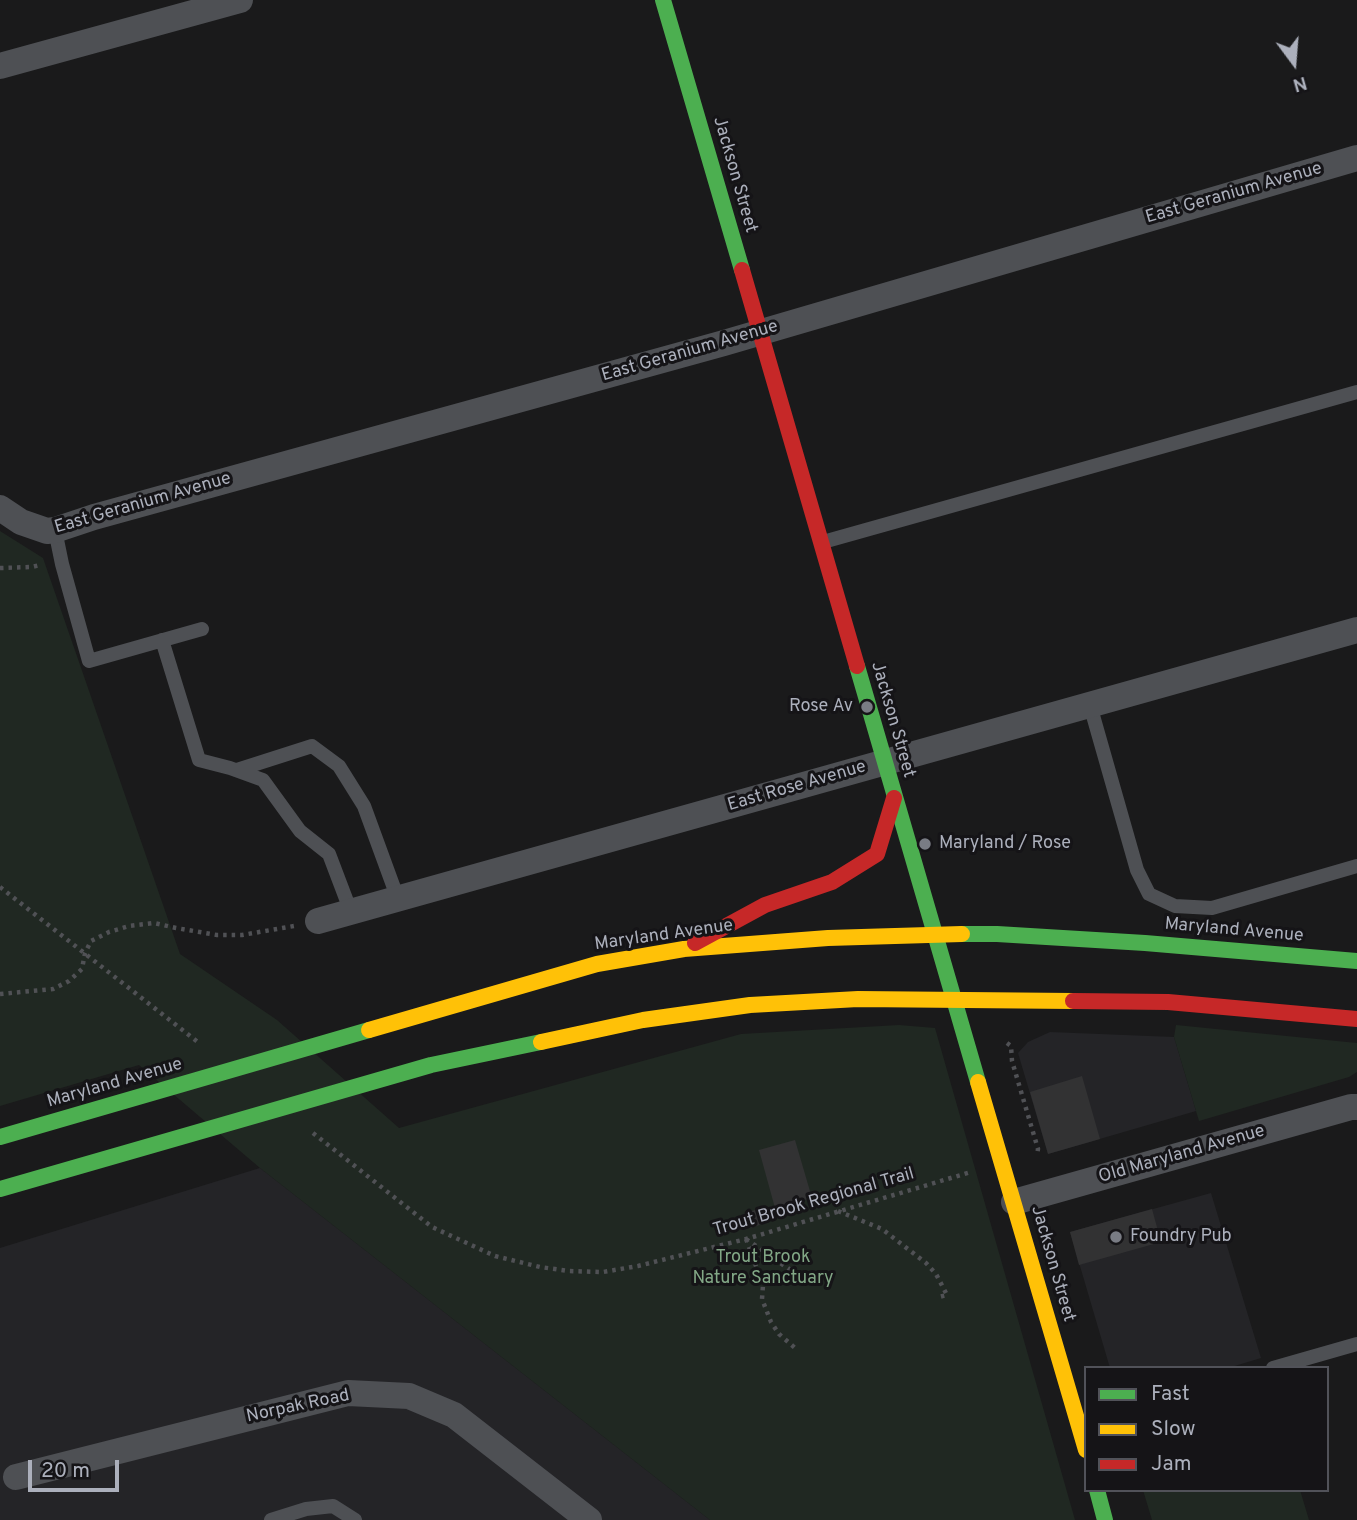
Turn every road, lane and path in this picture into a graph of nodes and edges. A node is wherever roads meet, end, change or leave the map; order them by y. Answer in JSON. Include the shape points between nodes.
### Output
{"nodes":[{"id":1,"x":240,"y":0,"type":"edge"},
{"id":2,"x":663,"y":0,"type":"edge"},
{"id":3,"x":0,"y":66,"type":"edge"},
{"id":4,"x":1357,"y":158,"type":"edge"},
{"id":5,"x":760,"y":333,"type":"junction"},
{"id":6,"x":1357,"y":392,"type":"edge"},
{"id":7,"x":10,"y":515,"type":"edge"},
{"id":8,"x":55,"y":530,"type":"junction"},
{"id":9,"x":822,"y":543,"type":"junction"},
{"id":10,"x":40,"y":565,"type":"dead end"},
{"id":11,"x":0,"y":568,"type":"edge"},
{"id":12,"x":202,"y":629,"type":"dead end"},
{"id":13,"x":1357,"y":630,"type":"edge"},
{"id":14,"x":162,"y":640,"type":"junction"},
{"id":15,"x":1090,"y":705,"type":"junction"},
{"id":16,"x":884,"y":762,"type":"junction"},
{"id":17,"x":237,"y":770,"type":"junction"},
{"id":18,"x":894,"y":798,"type":"junction"},
{"id":19,"x":1357,"y":866,"type":"edge"},
{"id":20,"x":398,"y":899,"type":"junction"},
{"id":21,"x":351,"y":912,"type":"junction"},
{"id":22,"x":318,"y":921,"type":"joint"},
{"id":23,"x":935,"y":935,"type":"junction"},
{"id":24,"x":684,"y":949,"type":"junction"},
{"id":25,"x":1357,"y":961,"type":"edge"},
{"id":26,"x":0,"y":994,"type":"edge"},
{"id":27,"x":953,"y":1000,"type":"junction"},
{"id":28,"x":1357,"y":1019,"type":"edge"},
{"id":29,"x":1007,"y":1044,"type":"dead end"},
{"id":30,"x":1355,"y":1105,"type":"edge"},
{"id":31,"x":0,"y":1137,"type":"edge"},
{"id":32,"x":1037,"y":1155,"type":"dead end"},
{"id":33,"x":1002,"y":1163,"type":"junction"},
{"id":34,"x":0,"y":1189,"type":"edge"},
{"id":35,"x":1014,"y":1202,"type":"junction"},
{"id":36,"x":838,"y":1211,"type":"junction"},
{"id":37,"x":432,"y":1227,"type":"dead end"},
{"id":38,"x":746,"y":1238,"type":"junction"},
{"id":39,"x":799,"y":1276,"type":"dead end"},
{"id":40,"x":939,"y":1297,"type":"dead end"},
{"id":41,"x":1357,"y":1344,"type":"edge"},
{"id":42,"x":795,"y":1348,"type":"dead end"},
{"id":43,"x":1280,"y":1366,"type":"edge"},
{"id":44,"x":1082,"y":1423,"type":"edge"},
{"id":45,"x":8,"y":1478,"type":"edge"},
{"id":46,"x":1098,"y":1492,"type":"edge"},
{"id":47,"x":271,"y":1520,"type":"edge"},
{"id":48,"x":355,"y":1520,"type":"edge"},
{"id":49,"x":589,"y":1520,"type":"edge"},
{"id":50,"x":1105,"y":1520,"type":"edge"}],
"edges":[{"from":1,"to":3,"type":"street"},
{"from":2,"to":5,"type":"main road","name":"Jackson Street"},
{"from":4,"to":5,"type":"street","name":"East Geranium Avenue"},
{"from":5,"to":8,"type":"street","name":"East Geranium Avenue"},
{"from":5,"to":9,"type":"main road","name":"Jackson Street"},
{"from":6,"to":9,"type":"lane"},
{"from":7,"to":8,"type":"street","name":"East Geranium Avenue"},
{"from":8,"to":14,"type":"lane","via":[[89,661]]},
{"from":9,"to":16,"type":"main road","name":"Jackson Street"},
{"from":10,"to":11,"type":"path"},
{"from":12,"to":14,"type":"lane"},
{"from":13,"to":15,"type":"street","name":"East Rose Avenue"},
{"from":14,"to":17,"type":"lane","via":[[199,760]]},
{"from":15,"to":16,"type":"street","name":"East Rose Avenue"},
{"from":15,"to":19,"type":"lane","via":[[1137,870],[1149,894],[1175,906],[1212,908]]},
{"from":16,"to":18,"type":"main road","name":"Jackson Street"},
{"from":16,"to":20,"type":"street","name":"East Rose Avenue"},
{"from":17,"to":20,"type":"lane","via":[[312,746],[338,766],[364,806]]},
{"from":17,"to":21,"type":"lane","via":[[262,780],[300,831],[328,854]]},
{"from":18,"to":23,"type":"main road","name":"Jackson Street"},
{"from":18,"to":24,"type":"main road","via":[[877,854],[832,882],[765,905]]},
{"from":20,"to":21,"type":"street","name":"East Rose Avenue"},
{"from":21,"to":22,"type":"street","name":"East Rose Avenue"},
{"from":22,"to":26,"type":"path","via":[[242,935],[155,923],[129,926],[91,941],[82,969],[69,981],[53,989]]},
{"from":23,"to":24,"type":"main road","name":"Maryland Avenue"},
{"from":23,"to":25,"type":"main road","name":"Maryland Avenue","via":[[1068,938]]},
{"from":23,"to":27,"type":"main road","name":"Jackson Street"},
{"from":24,"to":31,"type":"main road","name":"Maryland Avenue","via":[[597,964]]},
{"from":27,"to":28,"type":"main road","via":[[1168,1002]]},
{"from":27,"to":33,"type":"main road","name":"Jackson Street"},
{"from":27,"to":34,"type":"main road","via":[[750,1005],[663,1017],[431,1065]]},
{"from":29,"to":32,"type":"path"},
{"from":30,"to":35,"type":"street","name":"Old Maryland Avenue"},
{"from":33,"to":35,"type":"main road","name":"Jackson Street"},
{"from":33,"to":36,"type":"path","name":"Trout Brook Regional Trail"},
{"from":35,"to":44,"type":"main road","name":"Jackson Street"},
{"from":36,"to":38,"type":"path","name":"Trout Brook Regional Trail"},
{"from":36,"to":40,"type":"path","via":[[882,1229],[926,1263],[947,1295]]},
{"from":37,"to":38,"type":"path","name":"Trout Brook Regional Trail","via":[[495,1256],[569,1271],[638,1266]]},
{"from":38,"to":39,"type":"path"},
{"from":38,"to":42,"type":"path","via":[[771,1322]]},
{"from":41,"to":43,"type":"lane"},
{"from":45,"to":49,"type":"street","name":"Norpak Road","via":[[348,1393],[409,1396],[454,1415]]},
{"from":46,"to":50,"type":"main road"},
{"from":47,"to":48,"type":"lane","via":[[334,1506]]}]}
